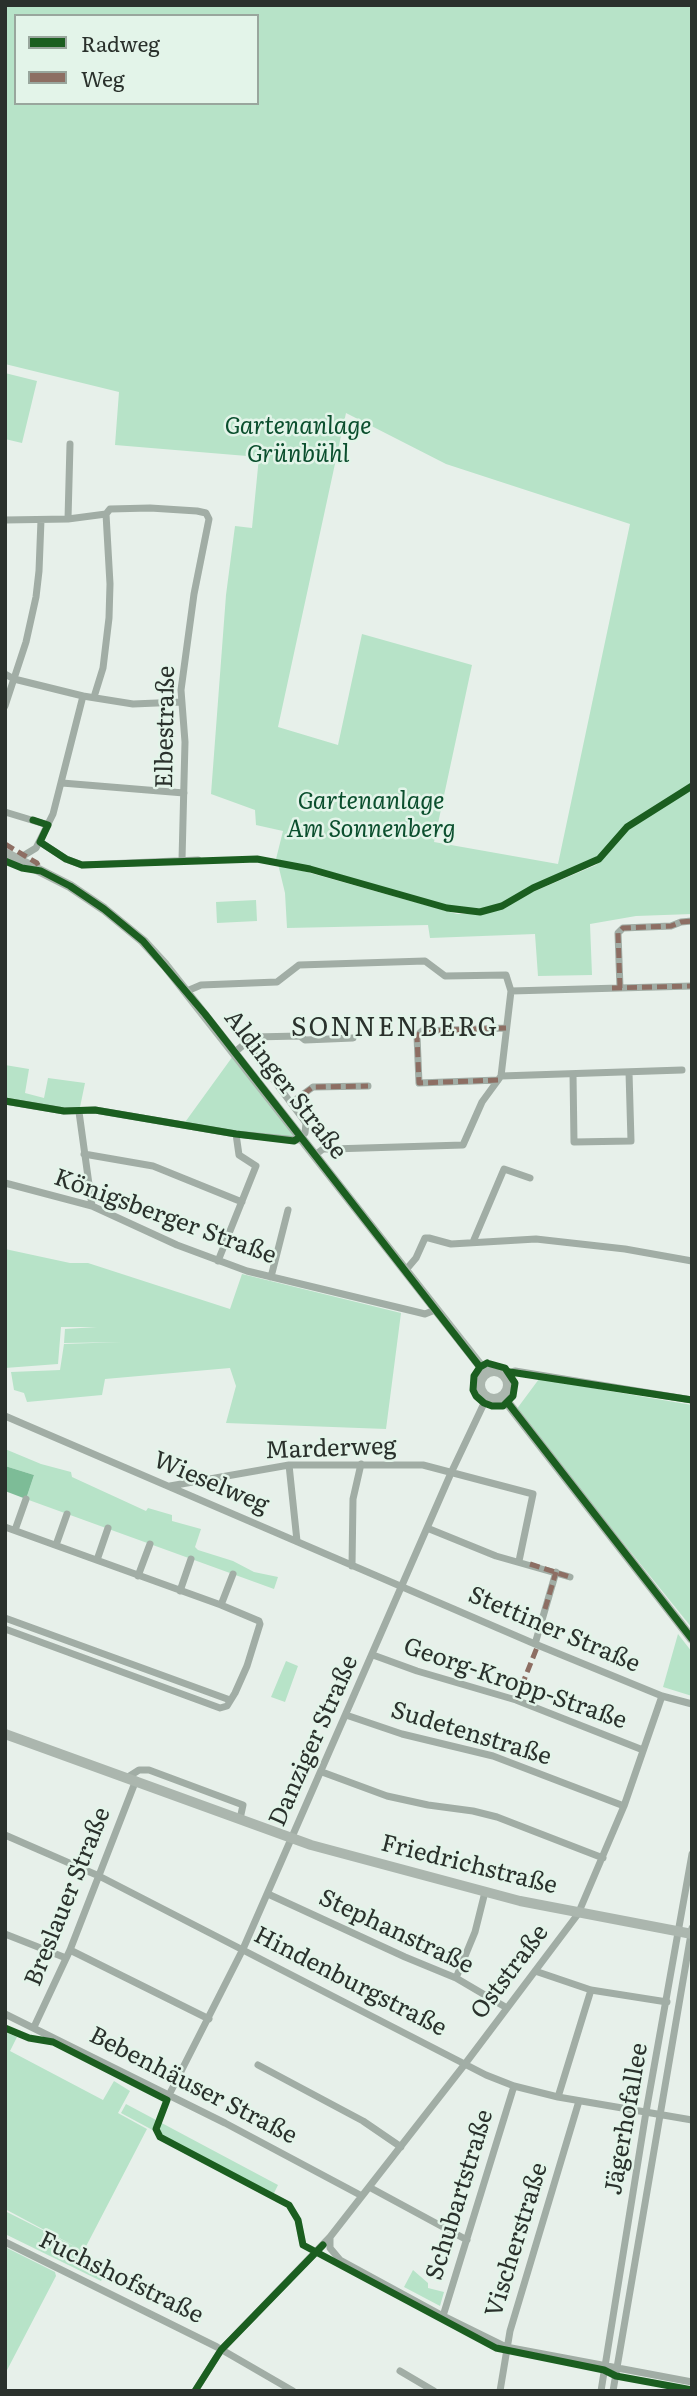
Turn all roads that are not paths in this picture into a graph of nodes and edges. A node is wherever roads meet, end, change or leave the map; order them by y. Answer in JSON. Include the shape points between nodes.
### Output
{"nodes":[{"id":1,"x":70,"y":444,"type":"dead end"},
{"id":2,"x":106,"y":514,"type":"junction"},
{"id":3,"x":68,"y":519,"type":"junction"},
{"id":4,"x":5,"y":520,"type":"edge"},
{"id":5,"x":41,"y":520,"type":"junction"},
{"id":6,"x":5,"y":674,"type":"edge"},
{"id":7,"x":14,"y":679,"type":"junction"},
{"id":8,"x":83,"y":696,"type":"junction"},
{"id":9,"x":94,"y":697,"type":"junction"},
{"id":10,"x":181,"y":702,"type":"junction"},
{"id":11,"x":5,"y":706,"type":"edge"},
{"id":12,"x":62,"y":783,"type":"junction"},
{"id":13,"x":184,"y":793,"type":"junction"},
{"id":14,"x":5,"y":811,"type":"edge"},
{"id":15,"x":48,"y":825,"type":"junction"},
{"id":16,"x":40,"y":842,"type":"junction"},
{"id":17,"x":5,"y":853,"type":"edge"},
{"id":18,"x":18,"y":859,"type":"junction"},
{"id":19,"x":182,"y":860,"type":"junction"},
{"id":20,"x":198,"y":860,"type":"dead end"},
{"id":21,"x":692,"y":921,"type":"edge"},
{"id":22,"x":692,"y":986,"type":"edge"},
{"id":23,"x":620,"y":988,"type":"junction"},
{"id":24,"x":187,"y":991,"type":"junction"},
{"id":25,"x":511,"y":991,"type":"junction"},
{"id":26,"x":506,"y":1028,"type":"junction"},
{"id":27,"x":353,"y":1038,"type":"dead end"},
{"id":28,"x":246,"y":1043,"type":"junction"},
{"id":29,"x":235,"y":1052,"type":"junction"},
{"id":30,"x":682,"y":1070,"type":"dead end"},
{"id":31,"x":629,"y":1072,"type":"junction"},
{"id":32,"x":573,"y":1074,"type":"junction"},
{"id":33,"x":500,"y":1078,"type":"junction"},
{"id":34,"x":368,"y":1086,"type":"dead end"},
{"id":35,"x":5,"y":1101,"type":"edge"},
{"id":36,"x":291,"y":1102,"type":"junction"},
{"id":37,"x":79,"y":1112,"type":"junction"},
{"id":38,"x":236,"y":1134,"type":"junction"},
{"id":39,"x":300,"y":1137,"type":"junction"},
{"id":40,"x":84,"y":1154,"type":"junction"},
{"id":41,"x":315,"y":1155,"type":"junction"},
{"id":42,"x":530,"y":1178,"type":"dead end"},
{"id":43,"x":5,"y":1183,"type":"edge"},
{"id":44,"x":242,"y":1202,"type":"junction"},
{"id":45,"x":92,"y":1206,"type":"junction"},
{"id":46,"x":288,"y":1210,"type":"dead end"},
{"id":47,"x":473,"y":1242,"type":"junction"},
{"id":48,"x":692,"y":1261,"type":"edge"},
{"id":49,"x":218,"y":1262,"type":"junction"},
{"id":50,"x":405,"y":1271,"type":"junction"},
{"id":51,"x":271,"y":1277,"type":"junction"},
{"id":52,"x":435,"y":1310,"type":"junction"},
{"id":53,"x":486,"y":1373,"type":"junction"},
{"id":54,"x":505,"y":1376,"type":"junction"},
{"id":55,"x":503,"y":1396,"type":"junction"},
{"id":56,"x":487,"y":1397,"type":"junction"},
{"id":57,"x":692,"y":1400,"type":"edge"},
{"id":58,"x":5,"y":1416,"type":"edge"},
{"id":59,"x":361,"y":1464,"type":"junction"},
{"id":60,"x":289,"y":1465,"type":"junction"},
{"id":61,"x":451,"y":1473,"type":"junction"},
{"id":62,"x":170,"y":1486,"type":"junction"},
{"id":63,"x":26,"y":1499,"type":"dead end"},
{"id":64,"x":67,"y":1514,"type":"dead end"},
{"id":65,"x":5,"y":1527,"type":"edge"},
{"id":66,"x":108,"y":1528,"type":"dead end"},
{"id":67,"x":427,"y":1528,"type":"junction"},
{"id":68,"x":15,"y":1530,"type":"junction"},
{"id":69,"x":297,"y":1541,"type":"junction"},
{"id":70,"x":149,"y":1544,"type":"dead end"},
{"id":71,"x":56,"y":1545,"type":"junction"},
{"id":72,"x":191,"y":1559,"type":"dead end"},
{"id":73,"x":97,"y":1560,"type":"junction"},
{"id":74,"x":519,"y":1561,"type":"junction"},
{"id":75,"x":352,"y":1566,"type":"junction"},
{"id":76,"x":556,"y":1572,"type":"junction"},
{"id":77,"x":233,"y":1574,"type":"dead end"},
{"id":78,"x":138,"y":1576,"type":"junction"},
{"id":79,"x":570,"y":1577,"type":"dead end"},
{"id":80,"x":402,"y":1587,"type":"junction"},
{"id":81,"x":180,"y":1591,"type":"junction"},
{"id":82,"x":221,"y":1605,"type":"junction"},
{"id":83,"x":5,"y":1618,"type":"edge"},
{"id":84,"x":5,"y":1629,"type":"edge"},
{"id":85,"x":42,"y":1631,"type":"junction"},
{"id":86,"x":692,"y":1639,"type":"edge"},
{"id":87,"x":38,"y":1641,"type":"junction"},
{"id":88,"x":535,"y":1644,"type":"junction"},
{"id":89,"x":373,"y":1655,"type":"junction"},
{"id":90,"x":158,"y":1674,"type":"junction"},
{"id":91,"x":154,"y":1683,"type":"junction"},
{"id":92,"x":662,"y":1696,"type":"junction"},
{"id":93,"x":230,"y":1700,"type":"junction"},
{"id":94,"x":692,"y":1704,"type":"edge"},
{"id":95,"x":346,"y":1715,"type":"junction"},
{"id":96,"x":5,"y":1734,"type":"edge"},
{"id":97,"x":643,"y":1750,"type":"junction"},
{"id":98,"x":322,"y":1772,"type":"junction"},
{"id":99,"x":132,"y":1779,"type":"junction"},
{"id":100,"x":624,"y":1806,"type":"junction"},
{"id":101,"x":5,"y":1835,"type":"edge"},
{"id":102,"x":292,"y":1839,"type":"junction"},
{"id":103,"x":692,"y":1854,"type":"edge"},
{"id":104,"x":603,"y":1858,"type":"junction"},
{"id":105,"x":99,"y":1876,"type":"junction"},
{"id":106,"x":485,"y":1892,"type":"junction"},
{"id":107,"x":268,"y":1895,"type":"junction"},
{"id":108,"x":578,"y":1914,"type":"junction"},
{"id":109,"x":678,"y":1932,"type":"junction"},
{"id":110,"x":691,"y":1932,"type":"edge"},
{"id":111,"x":5,"y":1934,"type":"edge"},
{"id":112,"x":70,"y":1950,"type":"junction"},
{"id":113,"x":243,"y":1950,"type":"junction"},
{"id":114,"x":66,"y":1958,"type":"junction"},
{"id":115,"x":535,"y":1971,"type":"junction"},
{"id":116,"x":456,"y":1979,"type":"junction"},
{"id":117,"x":591,"y":1990,"type":"junction"},
{"id":118,"x":667,"y":2002,"type":"junction"},
{"id":119,"x":507,"y":2008,"type":"junction"},
{"id":120,"x":5,"y":2014,"type":"edge"},
{"id":121,"x":209,"y":2019,"type":"junction"},
{"id":122,"x":34,"y":2027,"type":"junction"},
{"id":123,"x":465,"y":2064,"type":"junction"},
{"id":124,"x":258,"y":2065,"type":"dead end"},
{"id":125,"x":514,"y":2086,"type":"junction"},
{"id":126,"x":169,"y":2095,"type":"junction"},
{"id":127,"x":558,"y":2097,"type":"junction"},
{"id":128,"x":579,"y":2101,"type":"junction"},
{"id":129,"x":646,"y":2112,"type":"junction"},
{"id":130,"x":662,"y":2115,"type":"junction"},
{"id":131,"x":692,"y":2120,"type":"edge"},
{"id":132,"x":401,"y":2147,"type":"junction"},
{"id":133,"x":369,"y":2187,"type":"junction"},
{"id":134,"x":362,"y":2196,"type":"junction"},
{"id":135,"x":330,"y":2237,"type":"junction"},
{"id":136,"x":467,"y":2240,"type":"junction"},
{"id":137,"x":5,"y":2242,"type":"edge"},
{"id":138,"x":443,"y":2316,"type":"junction"},
{"id":139,"x":506,"y":2347,"type":"junction"},
{"id":140,"x":221,"y":2350,"type":"junction"},
{"id":141,"x":605,"y":2366,"type":"junction"},
{"id":142,"x":617,"y":2368,"type":"junction"},
{"id":143,"x":400,"y":2371,"type":"dead end"},
{"id":144,"x":692,"y":2382,"type":"edge"},
{"id":145,"x":195,"y":2391,"type":"edge"},
{"id":146,"x":293,"y":2391,"type":"edge"},
{"id":147,"x":434,"y":2391,"type":"edge"},
{"id":148,"x":500,"y":2391,"type":"edge"},
{"id":149,"x":601,"y":2391,"type":"edge"},
{"id":150,"x":613,"y":2391,"type":"edge"}],
"edges":[{"from":1,"to":3,"type":"street"},
{"from":2,"to":3,"type":"street"},
{"from":2,"to":9,"type":"street","via":[[109,618]]},
{"from":2,"to":10,"type":"street","name":"Elbestraße","via":[[110,509],[135,508],[206,513],[210,526],[194,594]]},
{"from":3,"to":5,"type":"street"},
{"from":4,"to":5,"type":"street"},
{"from":5,"to":7,"type":"street","via":[[36,597]]},
{"from":6,"to":7,"type":"street"},
{"from":7,"to":8,"type":"street"},
{"from":7,"to":11,"type":"street"},
{"from":8,"to":9,"type":"street"},
{"from":8,"to":12,"type":"street"},
{"from":9,"to":10,"type":"street","via":[[133,704]]},
{"from":10,"to":13,"type":"street","name":"Elbestraße"},
{"from":12,"to":13,"type":"street"},
{"from":12,"to":15,"type":"street"},
{"from":13,"to":19,"type":"street","name":"Elbestraße"},
{"from":14,"to":15,"type":"street"},
{"from":15,"to":16,"type":"street"},
{"from":16,"to":18,"type":"street"},
{"from":16,"to":19,"type":"street","via":[[82,865]]},
{"from":17,"to":18,"type":"main road","name":"Aldinger Straße"},
{"from":18,"to":24,"type":"main road","name":"Aldinger Straße","via":[[104,909],[143,941]]},
{"from":19,"to":20,"type":"street"},
{"from":21,"to":23,"type":"street","via":[[623,928],[618,933]]},
{"from":22,"to":23,"type":"street"},
{"from":23,"to":25,"type":"street"},
{"from":24,"to":25,"type":"street","via":[[201,985],[277,982],[299,965],[425,961],[445,976],[506,975]]},
{"from":24,"to":29,"type":"main road","name":"Aldinger Straße"},
{"from":25,"to":26,"type":"street"},
{"from":26,"to":33,"type":"street"},
{"from":26,"to":33,"type":"street","via":[[422,1031],[417,1036],[419,1083]]},
{"from":27,"to":28,"type":"street","name":"Aldinger Straße","via":[[253,1037]]},
{"from":28,"to":29,"type":"street","name":"Aldinger Straße"},
{"from":28,"to":36,"type":"street","name":"Aldinger Straße"},
{"from":29,"to":39,"type":"main road","name":"Aldinger Straße"},
{"from":30,"to":31,"type":"street"},
{"from":31,"to":32,"type":"street"},
{"from":31,"to":32,"type":"street","via":[[631,1141],[574,1142]]},
{"from":32,"to":33,"type":"street"},
{"from":33,"to":41,"type":"street","via":[[482,1102],[463,1145],[323,1149]]},
{"from":34,"to":36,"type":"street","via":[[313,1087]]},
{"from":35,"to":37,"type":"street"},
{"from":36,"to":39,"type":"street","name":"Aldinger Straße","via":[[306,1123]]},
{"from":37,"to":38,"type":"street","via":[[96,1110]]},
{"from":37,"to":40,"type":"street"},
{"from":38,"to":39,"type":"street","via":[[293,1141]]},
{"from":38,"to":44,"type":"street","via":[[239,1155],[256,1166]]},
{"from":39,"to":41,"type":"main road","name":"Aldinger Straße"},
{"from":40,"to":44,"type":"street","via":[[153,1166]]},
{"from":40,"to":45,"type":"street"},
{"from":41,"to":50,"type":"main road","name":"Aldinger Straße"},
{"from":42,"to":47,"type":"street","via":[[504,1169]]},
{"from":43,"to":45,"type":"street","name":"Königsberger Straße"},
{"from":44,"to":49,"type":"street"},
{"from":45,"to":49,"type":"street","name":"Königsberger Straße"},
{"from":46,"to":51,"type":"street"},
{"from":47,"to":48,"type":"street","via":[[536,1239]]},
{"from":47,"to":50,"type":"street","via":[[451,1244],[425,1238]]},
{"from":49,"to":51,"type":"street","name":"Königsberger Straße"},
{"from":50,"to":52,"type":"main road","name":"Aldinger Straße"},
{"from":51,"to":52,"type":"street","name":"Königsberger Straße","via":[[425,1314]]},
{"from":52,"to":53,"type":"main road","name":"Aldinger Straße"},
{"from":53,"to":54,"type":"main road"},
{"from":53,"to":56,"type":"main road","via":[[480,1384]]},
{"from":54,"to":55,"type":"main road","via":[[508,1387]]},
{"from":54,"to":57,"type":"street","via":[[514,1371]]},
{"from":55,"to":56,"type":"main road"},
{"from":55,"to":86,"type":"main road"},
{"from":56,"to":61,"type":"street","name":"Danziger Straße"},
{"from":58,"to":62,"type":"street","name":"Wieselweg"},
{"from":59,"to":60,"type":"street","name":"Marderweg"},
{"from":59,"to":61,"type":"street","name":"Marderweg","via":[[423,1465]]},
{"from":59,"to":75,"type":"street","via":[[353,1499]]},
{"from":60,"to":62,"type":"street","name":"Marderweg"},
{"from":60,"to":69,"type":"street"},
{"from":61,"to":67,"type":"street","name":"Danziger Straße"},
{"from":61,"to":74,"type":"street","name":"Marderweg","via":[[533,1494]]},
{"from":62,"to":69,"type":"street","name":"Wieselweg"},
{"from":63,"to":68,"type":"street"},
{"from":64,"to":71,"type":"street"},
{"from":65,"to":68,"type":"street"},
{"from":66,"to":73,"type":"street"},
{"from":67,"to":74,"type":"street"},
{"from":67,"to":80,"type":"street","name":"Danziger Straße"},
{"from":68,"to":71,"type":"street"},
{"from":69,"to":75,"type":"street","name":"Wieselweg"},
{"from":70,"to":78,"type":"street"},
{"from":71,"to":73,"type":"street"},
{"from":72,"to":81,"type":"street"},
{"from":73,"to":78,"type":"street"},
{"from":74,"to":76,"type":"street"},
{"from":75,"to":80,"type":"street","name":"Wieselweg"},
{"from":76,"to":79,"type":"street"},
{"from":76,"to":88,"type":"street"},
{"from":77,"to":82,"type":"street"},
{"from":78,"to":81,"type":"street"},
{"from":80,"to":88,"type":"street","name":"Stettiner Straße"},
{"from":80,"to":89,"type":"street","name":"Danziger Straße"},
{"from":81,"to":82,"type":"street"},
{"from":82,"to":93,"type":"street","via":[[260,1624]]},
{"from":83,"to":85,"type":"street"},
{"from":84,"to":87,"type":"street"},
{"from":85,"to":87,"type":"street"},
{"from":85,"to":90,"type":"street"},
{"from":87,"to":91,"type":"street"},
{"from":88,"to":92,"type":"street","name":"Stettiner Straße"},
{"from":89,"to":95,"type":"street","name":"Danziger Straße"},
{"from":89,"to":97,"type":"street","name":"Georg-Kropp-Straße","via":[[516,1700]]},
{"from":90,"to":91,"type":"street"},
{"from":90,"to":93,"type":"street"},
{"from":91,"to":93,"type":"street","via":[[220,1708]]},
{"from":92,"to":94,"type":"street","name":"Stettiner Straße"},
{"from":92,"to":97,"type":"street","name":"Oststraße"},
{"from":95,"to":98,"type":"street","name":"Danziger Straße"},
{"from":95,"to":100,"type":"street","name":"Sudetenstraße","via":[[493,1756]]},
{"from":96,"to":99,"type":"main road","name":"Friedrichstraße"},
{"from":97,"to":100,"type":"street","name":"Oststraße"},
{"from":98,"to":102,"type":"street","name":"Danziger Straße"},
{"from":98,"to":104,"type":"street","via":[[387,1796],[497,1817]]},
{"from":99,"to":102,"type":"main road","name":"Friedrichstraße"},
{"from":99,"to":105,"type":"street","name":"Breslauer Straße"},
{"from":100,"to":104,"type":"street","name":"Oststraße"},
{"from":101,"to":105,"type":"street","name":"Hindenburgstraße"},
{"from":102,"to":106,"type":"main road","name":"Friedrichstraße"},
{"from":102,"to":107,"type":"street","name":"Danziger Straße"},
{"from":103,"to":109,"type":"street","name":"Jägerhofallee"},
{"from":104,"to":108,"type":"street","name":"Oststraße"},
{"from":105,"to":112,"type":"street","name":"Breslauer Straße"},
{"from":105,"to":113,"type":"street","name":"Hindenburgstraße"},
{"from":106,"to":108,"type":"main road","name":"Friedrichstraße"},
{"from":106,"to":116,"type":"street"},
{"from":107,"to":113,"type":"street","name":"Danziger Straße"},
{"from":107,"to":116,"type":"street","name":"Stephanstraße"},
{"from":108,"to":109,"type":"main road","name":"Friedrichstraße"},
{"from":108,"to":115,"type":"street","name":"Oststraße"},
{"from":109,"to":110,"type":"main road","name":"Friedrichstraße"},
{"from":109,"to":118,"type":"street","name":"Jägerhofallee"},
{"from":110,"to":130,"type":"street","name":"Jägerhofallee"},
{"from":111,"to":114,"type":"street"},
{"from":112,"to":114,"type":"street","name":"Breslauer Straße"},
{"from":112,"to":121,"type":"street"},
{"from":113,"to":121,"type":"street","name":"Danziger Straße"},
{"from":113,"to":123,"type":"street","name":"Hindenburgstraße"},
{"from":114,"to":122,"type":"street","name":"Breslauer Straße"},
{"from":115,"to":117,"type":"street"},
{"from":115,"to":119,"type":"street","name":"Oststraße"},
{"from":116,"to":119,"type":"street","name":"Stephanstraße"},
{"from":117,"to":118,"type":"street"},
{"from":117,"to":127,"type":"street"},
{"from":118,"to":129,"type":"street","name":"Jägerhofallee"},
{"from":119,"to":123,"type":"street","name":"Oststraße"},
{"from":120,"to":122,"type":"street","name":"Bebenhäuser Straße"},
{"from":121,"to":126,"type":"street","name":"Danziger Straße"},
{"from":122,"to":126,"type":"street","name":"Bebenhäuser Straße"},
{"from":123,"to":125,"type":"street","name":"Hindenburgstraße"},
{"from":123,"to":132,"type":"street","name":"Oststraße"},
{"from":124,"to":132,"type":"street"},
{"from":125,"to":127,"type":"street","name":"Hindenburgstraße"},
{"from":125,"to":136,"type":"street","name":"Schubartstraße"},
{"from":126,"to":134,"type":"street","name":"Bebenhäuser Straße"},
{"from":127,"to":128,"type":"street","name":"Hindenburgstraße"},
{"from":128,"to":129,"type":"street","name":"Hindenburgstraße"},
{"from":128,"to":139,"type":"street","name":"Vischerstraße"},
{"from":129,"to":130,"type":"street","name":"Hindenburgstraße"},
{"from":129,"to":141,"type":"street","name":"Jägerhofallee"},
{"from":130,"to":131,"type":"street","name":"Hindenburgstraße"},
{"from":130,"to":142,"type":"street","name":"Jägerhofallee"},
{"from":132,"to":133,"type":"street","name":"Oststraße"},
{"from":133,"to":134,"type":"street","name":"Oststraße"},
{"from":133,"to":136,"type":"street"},
{"from":134,"to":135,"type":"street","name":"Oststraße"},
{"from":135,"to":138,"type":"street","via":[[330,2248],[340,2260]]},
{"from":135,"to":140,"type":"street","name":"Oststraße"},
{"from":136,"to":138,"type":"street","name":"Schubartstraße"},
{"from":137,"to":140,"type":"street","name":"Fuchshofstraße"},
{"from":138,"to":139,"type":"street"},
{"from":139,"to":141,"type":"street"},
{"from":139,"to":148,"type":"street","name":"Vischerstraße"},
{"from":140,"to":145,"type":"street"},
{"from":140,"to":146,"type":"street","name":"Fuchshofstraße"},
{"from":141,"to":142,"type":"street"},
{"from":141,"to":149,"type":"street","name":"Jägerhofallee"},
{"from":142,"to":144,"type":"street"},
{"from":142,"to":150,"type":"street","name":"Jägerhofallee"},
{"from":143,"to":147,"type":"street"}]}
